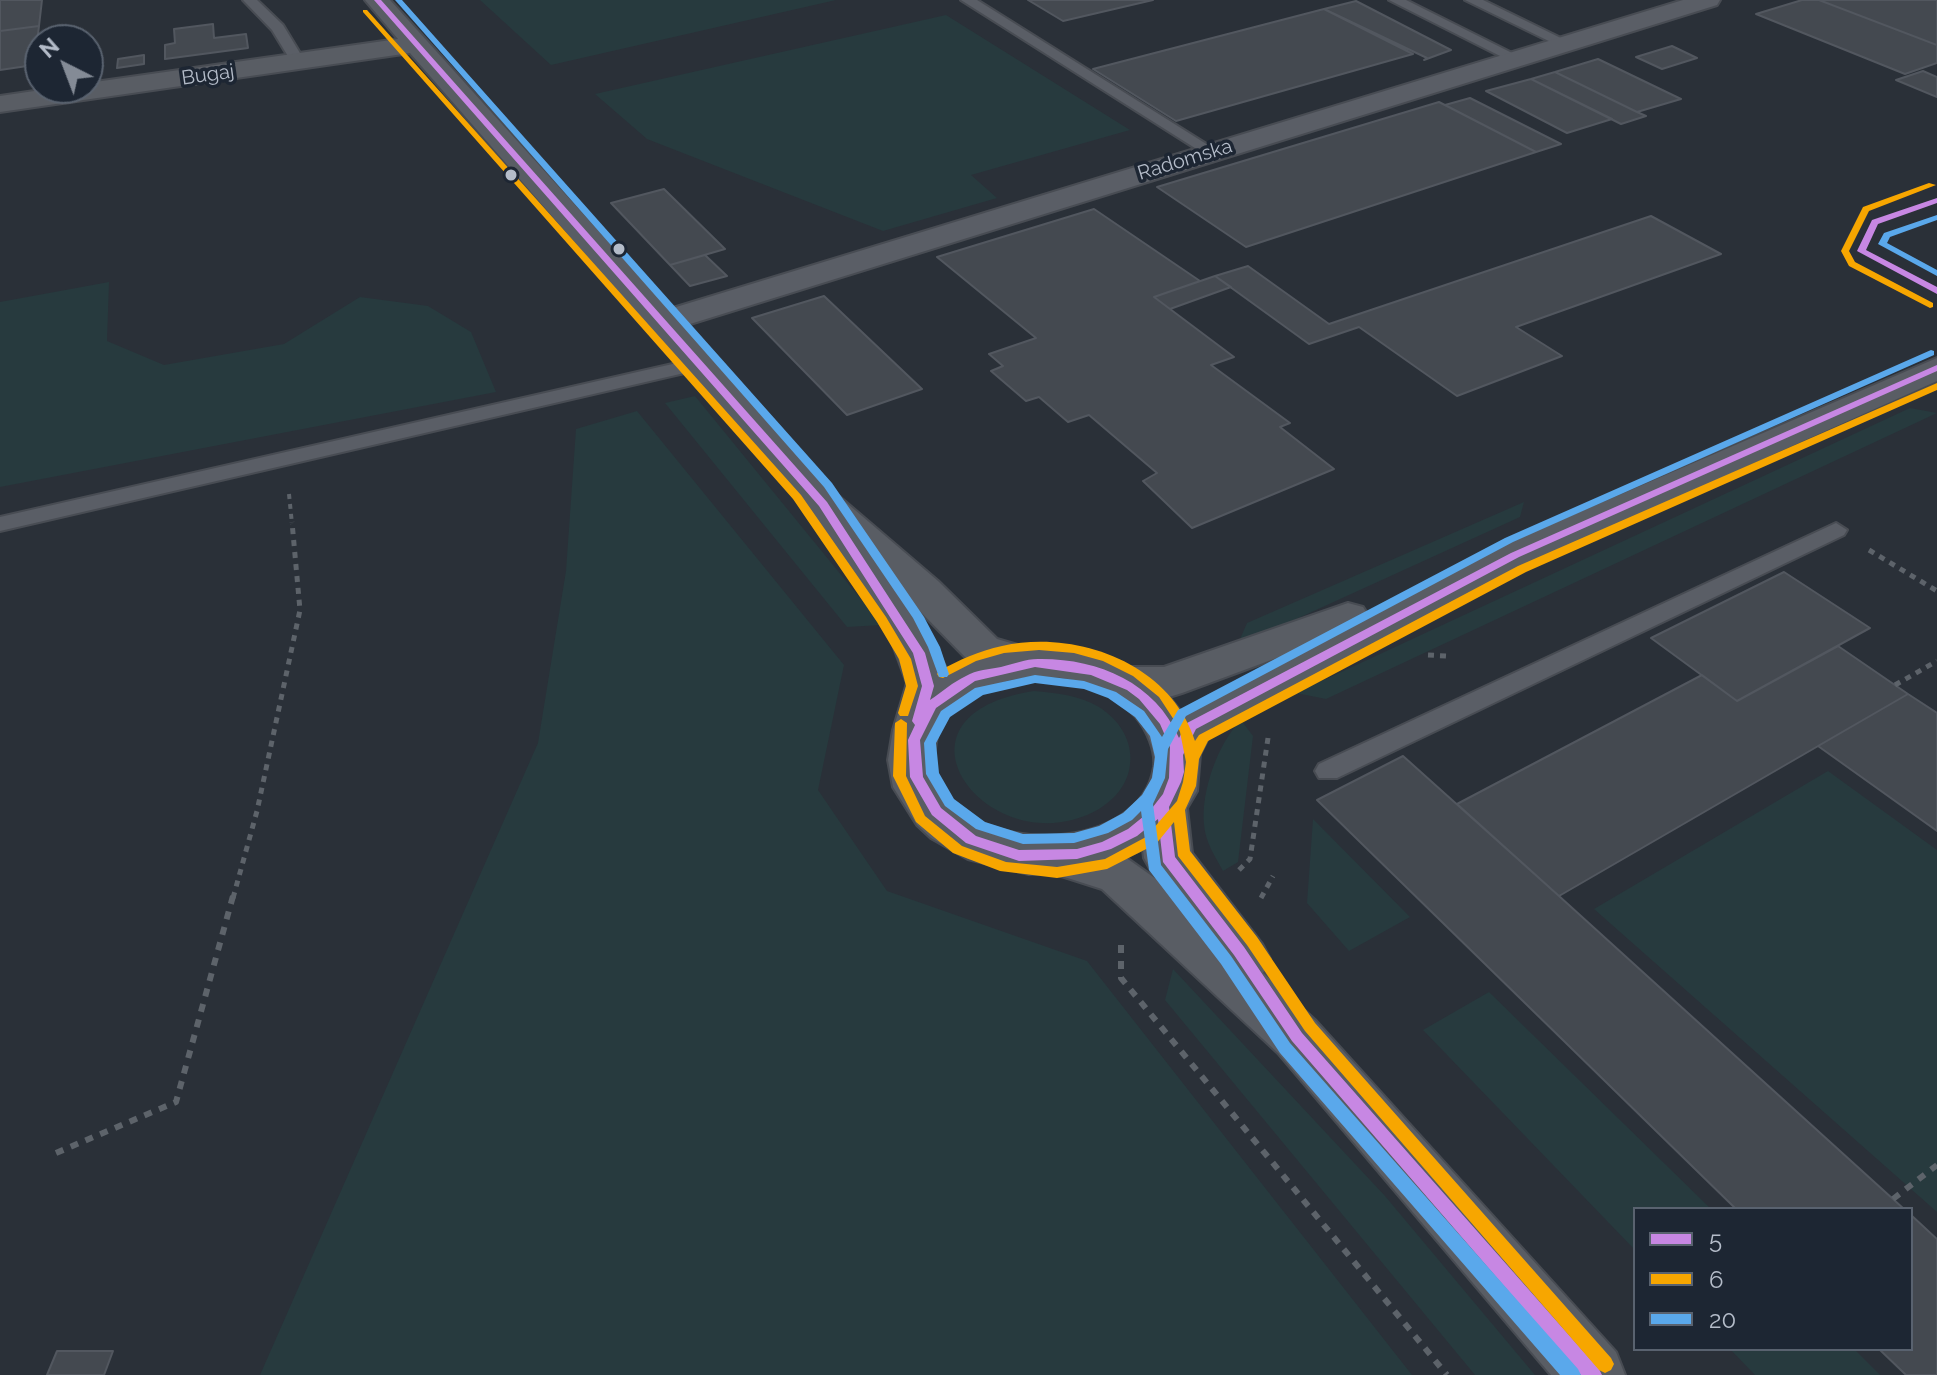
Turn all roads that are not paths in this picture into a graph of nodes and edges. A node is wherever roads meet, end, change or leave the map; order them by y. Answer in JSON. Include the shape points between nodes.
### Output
{"nodes":[{"id":1,"x":250,"y":0,"type":"edge"},
{"id":2,"x":377,"y":0,"type":"edge"},
{"id":3,"x":968,"y":0,"type":"edge"},
{"id":4,"x":1396,"y":0,"type":"edge"},
{"id":5,"x":1472,"y":0,"type":"edge"},
{"id":6,"x":1708,"y":0,"type":"edge"},
{"id":7,"x":1564,"y":43,"type":"junction"},
{"id":8,"x":416,"y":44,"type":"junction"},
{"id":9,"x":1515,"y":58,"type":"junction"},
{"id":10,"x":299,"y":63,"type":"junction"},
{"id":11,"x":0,"y":104,"type":"edge"},
{"id":12,"x":1211,"y":152,"type":"junction"},
{"id":13,"x":662,"y":322,"type":"junction"},
{"id":14,"x":699,"y":364,"type":"junction"},
{"id":15,"x":1937,"y":368,"type":"edge"},
{"id":16,"x":821,"y":501,"type":"junction"},
{"id":17,"x":0,"y":524,"type":"edge"},
{"id":18,"x":1836,"y":530,"type":"road end"},
{"id":19,"x":1515,"y":555,"type":"junction"},
{"id":20,"x":1030,"y":663,"type":"junction"},
{"id":21,"x":1121,"y":682,"type":"junction"},
{"id":22,"x":917,"y":722,"type":"junction"},
{"id":23,"x":1177,"y":755,"type":"junction"},
{"id":24,"x":1328,"y":771,"type":"dead end"},
{"id":25,"x":1163,"y":807,"type":"junction"},
{"id":26,"x":1061,"y":857,"type":"junction"},
{"id":27,"x":1297,"y":1037,"type":"junction"},
{"id":28,"x":1593,"y":1375,"type":"edge"}],
"edges":[{"from":1,"to":10,"type":"lane","via":[[278,28]]},
{"from":2,"to":8,"type":"street"},
{"from":3,"to":12,"type":"lane"},
{"from":4,"to":9,"type":"lane"},
{"from":5,"to":7,"type":"lane"},
{"from":6,"to":7,"type":"street","name":"Radomska"},
{"from":7,"to":9,"type":"street","name":"Radomska"},
{"from":8,"to":10,"type":"street","name":"Bugaj"},
{"from":8,"to":13,"type":"street"},
{"from":9,"to":12,"type":"street","name":"Radomska"},
{"from":10,"to":11,"type":"street","name":"Bugaj"},
{"from":12,"to":13,"type":"street","name":"Radomska"},
{"from":13,"to":14,"type":"street"},
{"from":14,"to":16,"type":"street"},
{"from":14,"to":17,"type":"lane"},
{"from":15,"to":19,"type":"street"},
{"from":16,"to":20,"type":"street","via":[[982,649]]},
{"from":16,"to":22,"type":"street","via":[[906,626],[929,684]]},
{"from":18,"to":24,"type":"lane"},
{"from":19,"to":21,"type":"street","via":[[1181,678]]},
{"from":19,"to":23,"type":"street","via":[[1191,726]]},
{"from":20,"to":21,"type":"street","via":[[1062,664]]},
{"from":20,"to":22,"type":"street","via":[[999,667],[962,681],[936,699]]},
{"from":21,"to":23,"type":"street","via":[[1158,713]]},
{"from":22,"to":26,"type":"street","via":[[910,749],[912,777],[926,804],[950,828],[995,849]]},
{"from":23,"to":25,"type":"street","via":[[1175,782]]},
{"from":25,"to":26,"type":"street","via":[[1122,840]]},
{"from":25,"to":27,"type":"street","via":[[1168,858]]},
{"from":26,"to":27,"type":"street","via":[[1119,875]]},
{"from":27,"to":28,"type":"street"}]}
